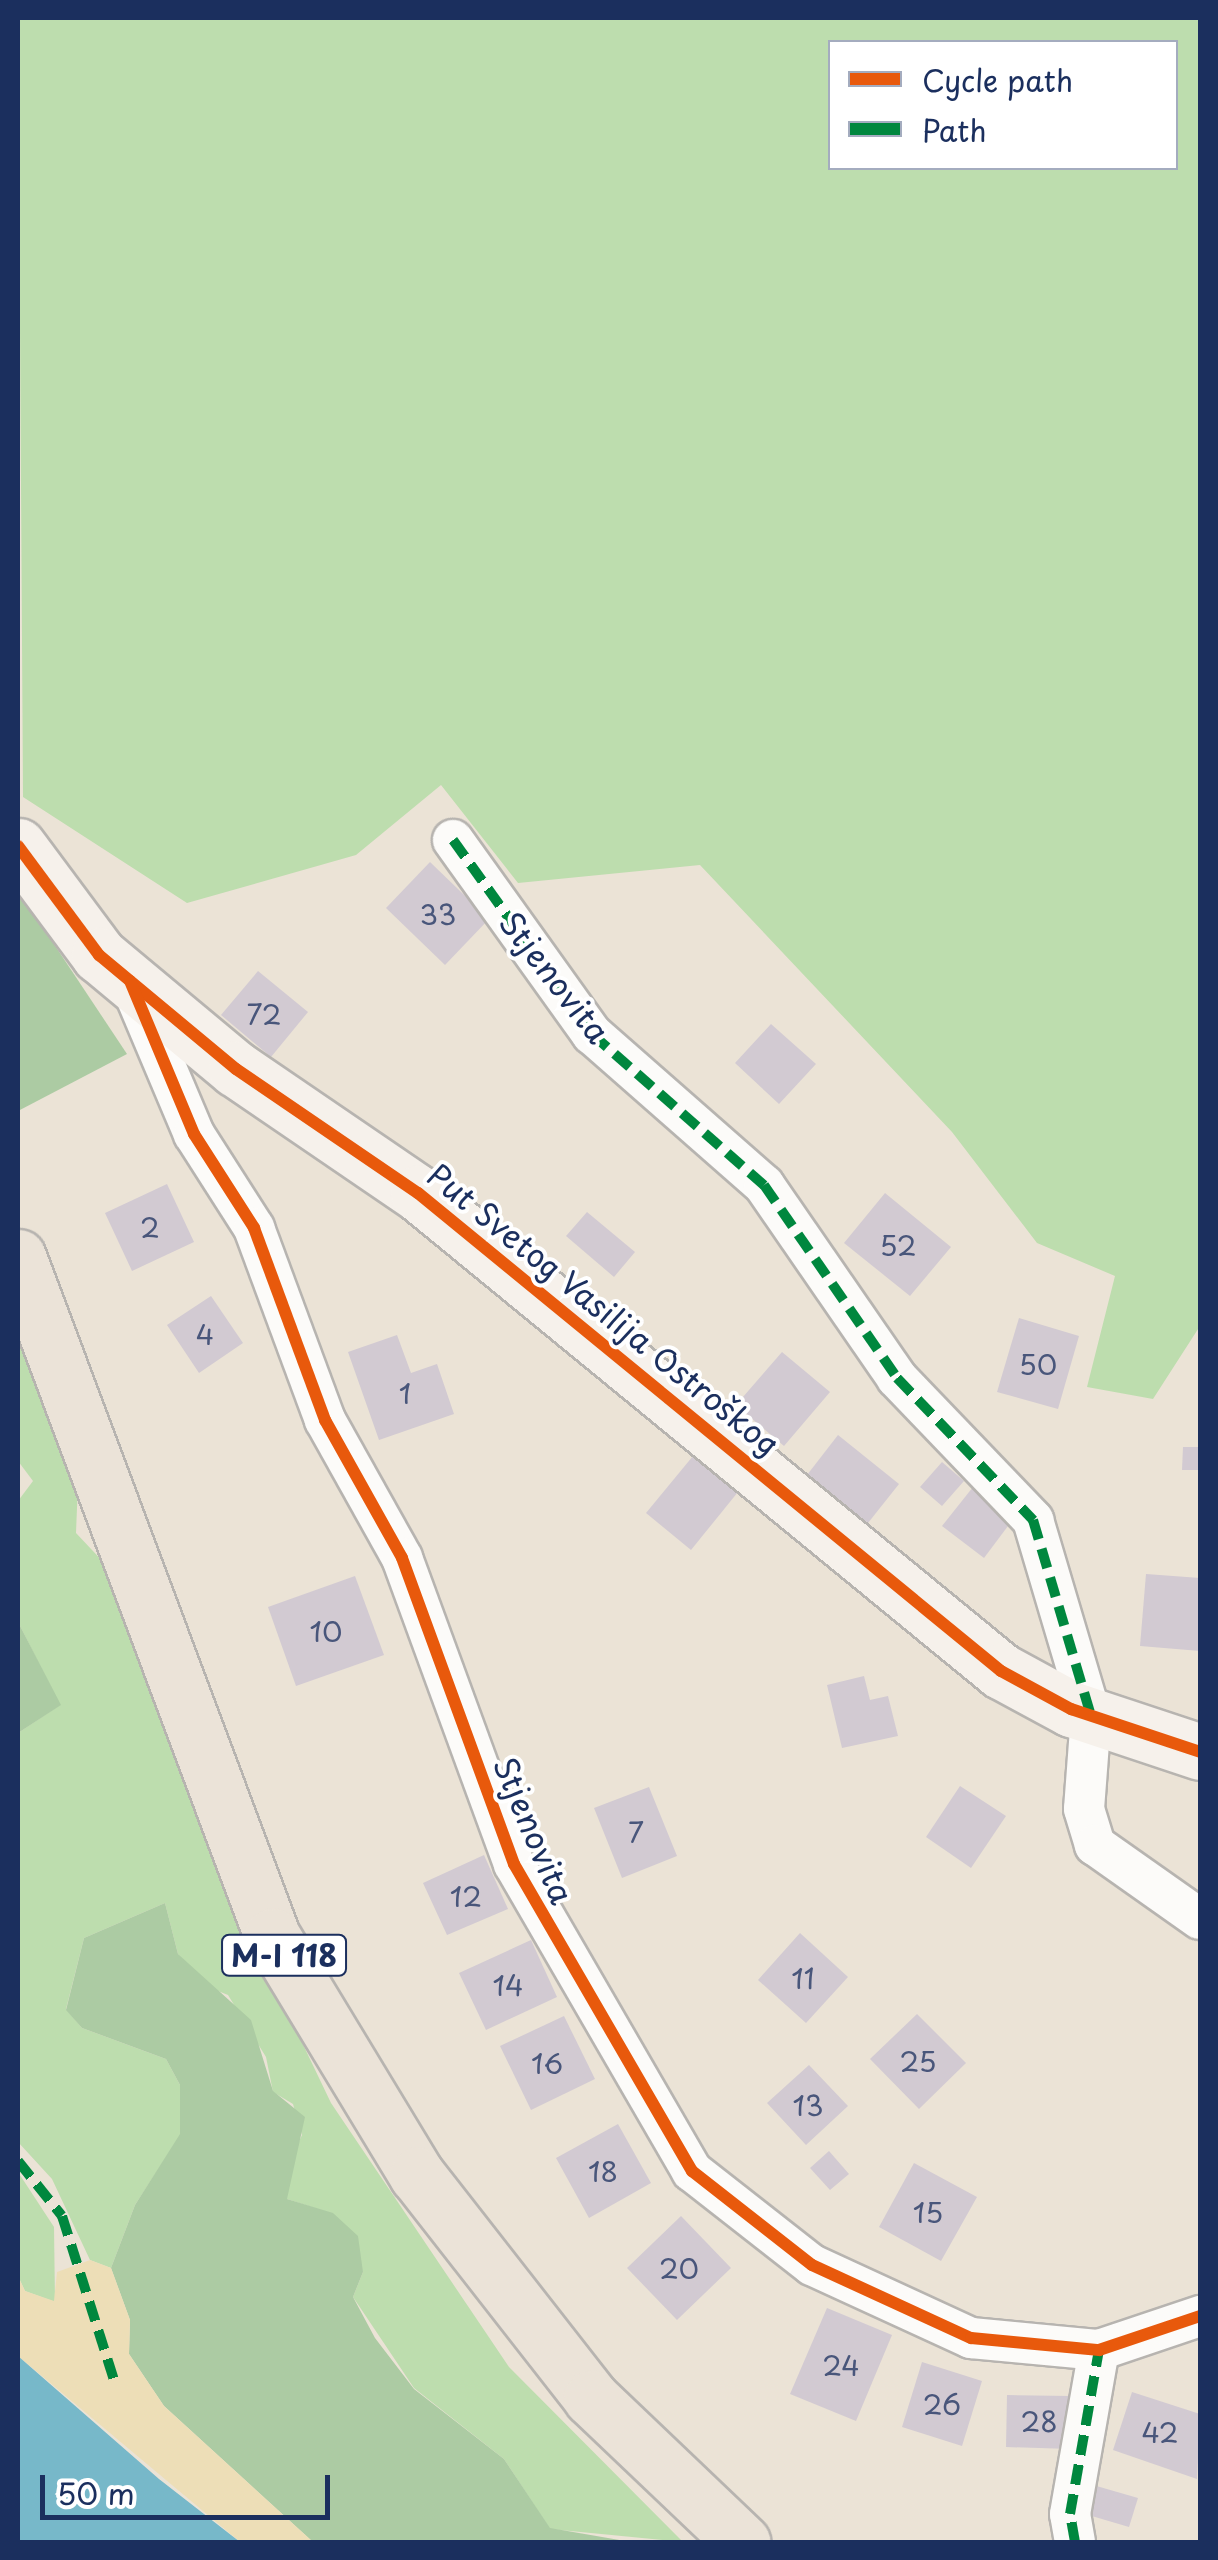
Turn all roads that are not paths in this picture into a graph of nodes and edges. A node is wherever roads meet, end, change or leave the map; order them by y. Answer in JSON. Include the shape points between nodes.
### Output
{"nodes":[{"id":1,"x":453,"y":840,"type":"dead end"},
{"id":2,"x":18,"y":846,"type":"edge"},
{"id":3,"x":130,"y":981,"type":"junction"},
{"id":4,"x":18,"y":1257,"type":"edge"},
{"id":5,"x":1091,"y":1716,"type":"junction"},
{"id":6,"x":1200,"y":1752,"type":"edge"},
{"id":7,"x":1200,"y":1919,"type":"edge"},
{"id":8,"x":1200,"y":2316,"type":"edge"},
{"id":9,"x":1099,"y":2350,"type":"junction"},
{"id":10,"x":742,"y":2542,"type":"edge"},
{"id":11,"x":1074,"y":2542,"type":"edge"}],
"edges":[{"from":1,"to":5,"type":"street","name":"Stjenovita","via":[[592,1034],[764,1185],[897,1378],[1033,1520]]},
{"from":2,"to":3,"type":"street","name":"Put Svetog Vasilija Ostroškog","via":[[99,955]]},
{"from":3,"to":5,"type":"street","name":"Put Svetog Vasilija Ostroškog","via":[[236,1069],[418,1193],[1001,1671]]},
{"from":3,"to":9,"type":"street","name":"Stjenovita","via":[[194,1134],[254,1228],[324,1420],[402,1558],[514,1864],[660,2128],[726,2205],[840,2278],[972,2338]]},
{"from":4,"to":10,"type":"main road","number":"M-I 118","via":[[272,1936],[417,2176],[591,2398]]},
{"from":5,"to":6,"type":"street","name":"Put Svetog Vasilija Ostroškog"},
{"from":5,"to":7,"type":"street","name":"Stjenovita","via":[[1084,1809],[1095,1845]]},
{"from":8,"to":9,"type":"street","name":"Stjenovita"},
{"from":9,"to":11,"type":"street","via":[[1070,2514]]}]}
